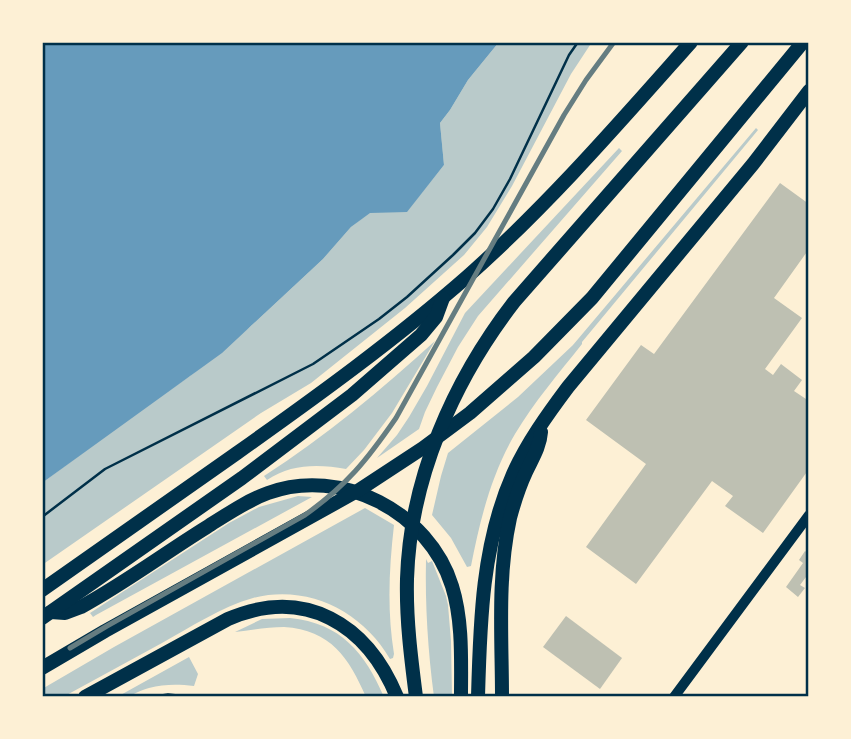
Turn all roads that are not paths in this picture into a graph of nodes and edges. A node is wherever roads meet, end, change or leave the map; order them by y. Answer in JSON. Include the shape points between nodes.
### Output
{"nodes":[{"id":1,"x":691,"y":42,"type":"edge"},
{"id":2,"x":743,"y":42,"type":"edge"},
{"id":3,"x":803,"y":42,"type":"edge"},
{"id":4,"x":809,"y":91,"type":"edge"},
{"id":5,"x":443,"y":297,"type":"junction"},
{"id":6,"x":541,"y":424,"type":"junction"},
{"id":7,"x":809,"y":515,"type":"edge"},
{"id":8,"x":42,"y":590,"type":"edge"},
{"id":9,"x":47,"y":615,"type":"edge"},
{"id":10,"x":42,"y":668,"type":"edge"},
{"id":11,"x":85,"y":697,"type":"edge"},
{"id":12,"x":155,"y":697,"type":"edge"},
{"id":13,"x":187,"y":697,"type":"edge"},
{"id":14,"x":397,"y":697,"type":"edge"},
{"id":15,"x":416,"y":697,"type":"edge"},
{"id":16,"x":461,"y":697,"type":"edge"},
{"id":17,"x":478,"y":697,"type":"edge"},
{"id":18,"x":502,"y":697,"type":"edge"},
{"id":19,"x":674,"y":697,"type":"edge"}],
"edges":[{"from":1,"to":5,"type":"highway","via":[[557,191]]},
{"from":2,"to":15,"type":"highway","via":[[505,313],[447,413],[423,484],[410,547],[408,617]]},
{"from":3,"to":10,"type":"highway","via":[[592,298],[482,403],[359,490]]},
{"from":4,"to":6,"type":"highway"},
{"from":5,"to":8,"type":"highway","via":[[320,394]]},
{"from":5,"to":9,"type":"highway","via":[[436,317],[421,335],[332,410]]},
{"from":6,"to":17,"type":"highway","via":[[513,474],[493,533],[482,610]]},
{"from":6,"to":18,"type":"highway","via":[[539,443],[517,494],[506,541]]},
{"from":7,"to":19,"type":"street"},
{"from":9,"to":16,"type":"highway","via":[[77,610],[259,496],[297,486],[342,488],[388,506],[417,529],[439,556],[456,600]]},
{"from":11,"to":14,"type":"highway","via":[[228,619],[281,606],[318,612],[346,627],[375,656]]},
{"from":12,"to":13,"type":"lane"}]}
